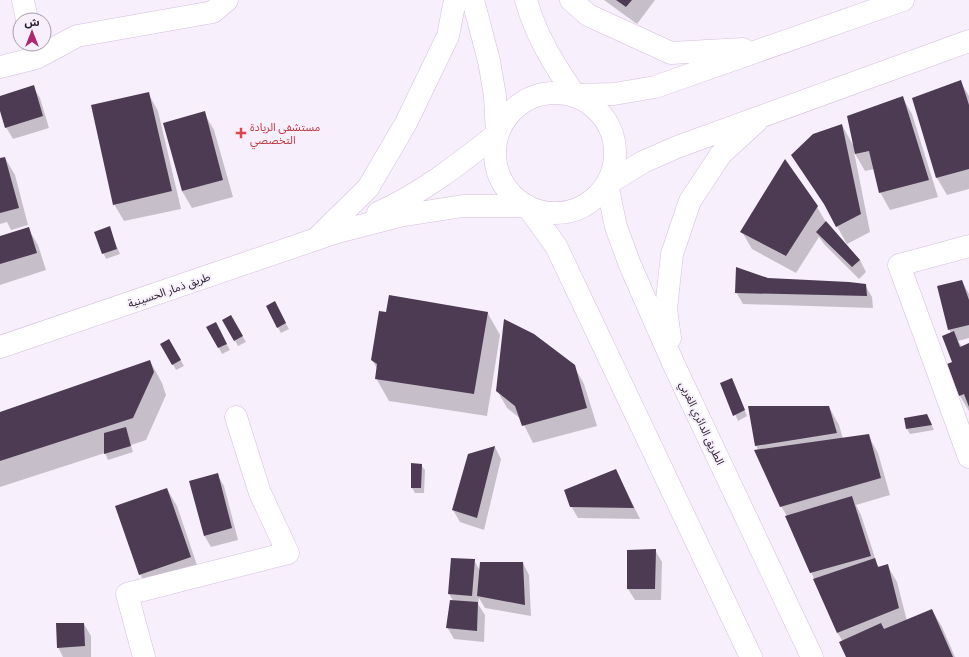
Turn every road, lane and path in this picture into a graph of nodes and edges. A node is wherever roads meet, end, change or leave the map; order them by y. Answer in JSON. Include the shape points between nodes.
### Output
{"nodes":[{"id":1,"x":23,"y":0,"type":"edge"},
{"id":2,"x":227,"y":0,"type":"edge"},
{"id":3,"x":455,"y":0,"type":"edge"},
{"id":4,"x":473,"y":0,"type":"edge"},
{"id":5,"x":526,"y":0,"type":"edge"},
{"id":6,"x":571,"y":0,"type":"edge"},
{"id":7,"x":903,"y":0,"type":"edge"},
{"id":8,"x":25,"y":12,"type":"edge"},
{"id":9,"x":969,"y":41,"type":"edge"},
{"id":10,"x":52,"y":45,"type":"edge"},
{"id":11,"x":766,"y":48,"type":"junction"},
{"id":12,"x":33,"y":52,"type":"edge"},
{"id":13,"x":0,"y":67,"type":"edge"},
{"id":14,"x":574,"y":95,"type":"junction"},
{"id":15,"x":762,"y":116,"type":"junction"},
{"id":16,"x":497,"y":134,"type":"junction"},
{"id":17,"x":607,"y":184,"type":"junction"},
{"id":18,"x":527,"y":206,"type":"junction"},
{"id":19,"x":337,"y":232,"type":"junction"},
{"id":20,"x":315,"y":240,"type":"junction"},
{"id":21,"x":969,"y":246,"type":"edge"},
{"id":22,"x":0,"y":347,"type":"edge"},
{"id":23,"x":674,"y":365,"type":"junction"},
{"id":24,"x":236,"y":417,"type":"dead end"},
{"id":25,"x":969,"y":457,"type":"edge"},
{"id":26,"x":144,"y":657,"type":"edge"},
{"id":27,"x":752,"y":657,"type":"edge"},
{"id":28,"x":812,"y":657,"type":"edge"}],
"edges":[{"from":1,"to":8,"type":"main road"},
{"from":2,"to":10,"type":"main road","via":[[214,12],[77,36]]},
{"from":3,"to":20,"type":"main road","via":[[448,36],[406,123],[368,188]]},
{"from":4,"to":16,"type":"main road","via":[[489,61]]},
{"from":5,"to":14,"type":"main road","via":[[537,32],[552,63]]},
{"from":6,"to":11,"type":"main road","via":[[588,15],[671,53]]},
{"from":7,"to":11,"type":"main road"},
{"from":9,"to":15,"type":"main road"},
{"from":11,"to":14,"type":"main road","via":[[654,87],[614,94]]},
{"from":12,"to":13,"type":"main road"},
{"from":14,"to":16,"type":"main road","via":[[556,92],[536,95],[520,104],[506,117]]},
{"from":14,"to":17,"type":"main road","via":[[591,104],[604,116],[612,132],[616,150],[614,168]]},
{"from":15,"to":17,"type":"main road","via":[[677,147],[643,162]]},
{"from":15,"to":23,"type":"main road","via":[[721,154],[690,201],[674,246],[666,309]]},
{"from":16,"to":18,"type":"main road","via":[[494,155],[499,176],[510,193]]},
{"from":16,"to":19,"type":"main road","via":[[448,173],[394,206]]},
{"from":17,"to":18,"type":"main road","via":[[595,198],[580,208],[544,212]]},
{"from":17,"to":23,"type":"main road","name":"الطريق الدائري الغربي","via":[[616,227],[630,265]]},
{"from":18,"to":19,"type":"main road","via":[[463,206],[400,216]]},
{"from":18,"to":27,"type":"main road","via":[[556,246]]},
{"from":19,"to":20,"type":"main road","name":"طريق ذمار الحسينية"},
{"from":20,"to":22,"type":"main road","name":"طريق ذمار الحسينية"},
{"from":21,"to":25,"type":"main road","via":[[898,265]]},
{"from":23,"to":28,"type":"main road","name":"الطريق الدائري الغربي"},
{"from":24,"to":26,"type":"main road","via":[[260,493],[288,553],[127,594]]}]}
